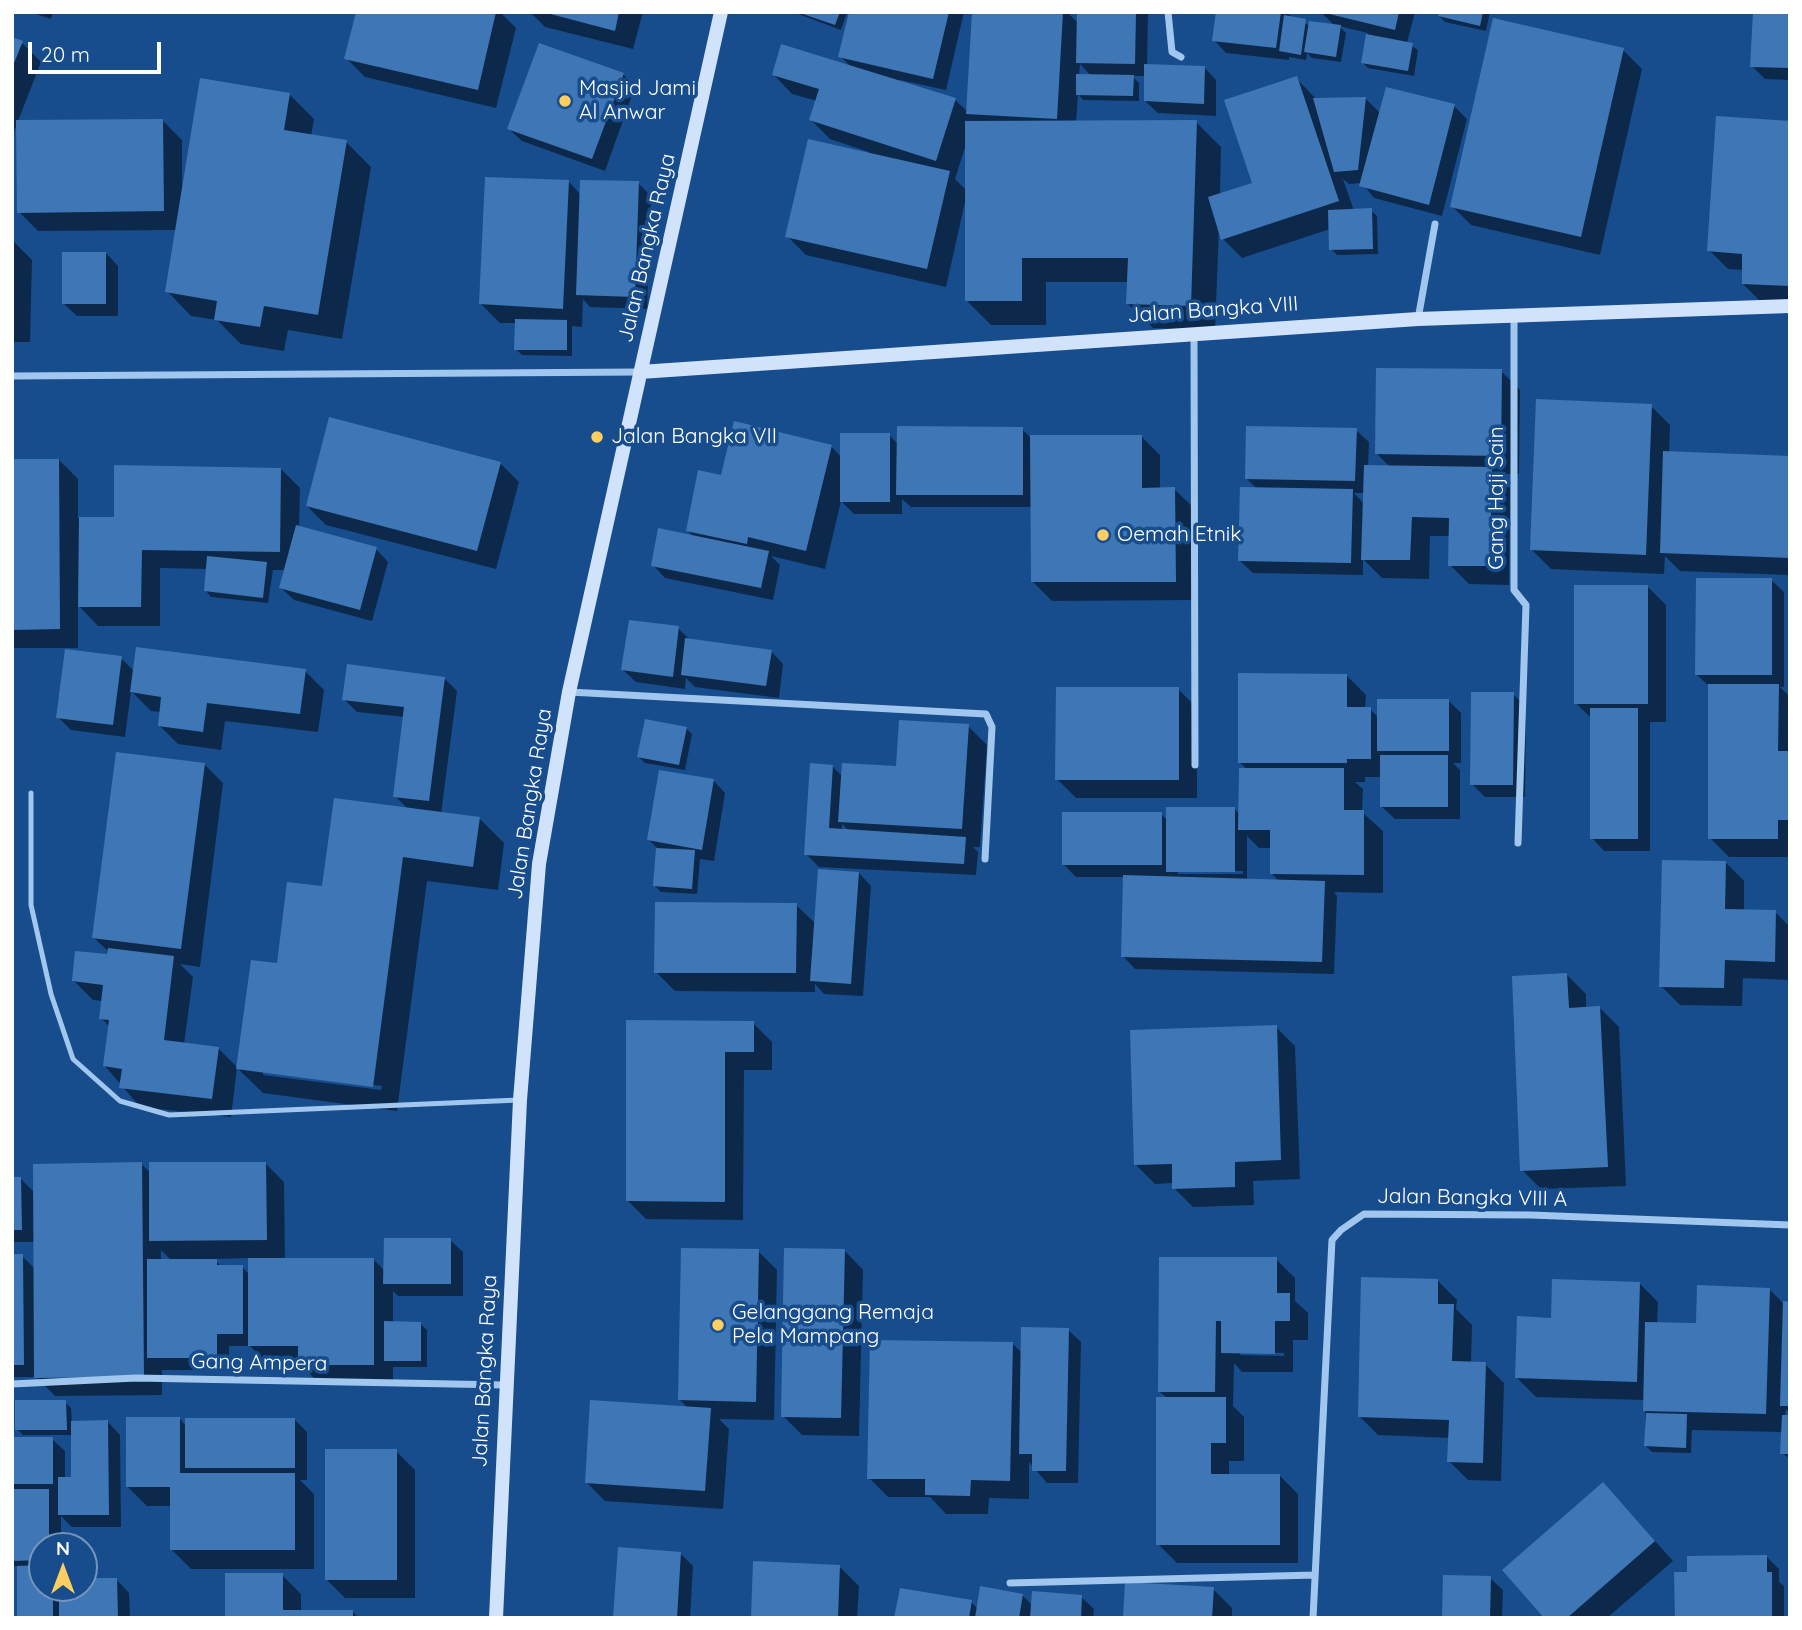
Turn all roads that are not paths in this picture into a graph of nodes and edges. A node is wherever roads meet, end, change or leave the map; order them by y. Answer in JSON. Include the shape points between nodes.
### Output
{"nodes":[{"id":1,"x":721,"y":12,"type":"edge"},
{"id":2,"x":1168,"y":12,"type":"edge"},
{"id":3,"x":1181,"y":57,"type":"dead end"},
{"id":4,"x":1435,"y":224,"type":"dead end"},
{"id":5,"x":1790,"y":306,"type":"edge"},
{"id":6,"x":1514,"y":316,"type":"junction"},
{"id":7,"x":1418,"y":319,"type":"junction"},
{"id":8,"x":1194,"y":332,"type":"junction"},
{"id":9,"x":640,"y":372,"type":"junction"},
{"id":10,"x":12,"y":376,"type":"edge"},
{"id":11,"x":569,"y":692,"type":"junction"},
{"id":12,"x":1195,"y":765,"type":"dead end"},
{"id":13,"x":31,"y":793,"type":"dead end"},
{"id":14,"x":1518,"y":843,"type":"dead end"},
{"id":15,"x":985,"y":859,"type":"dead end"},
{"id":16,"x":520,"y":1100,"type":"junction"},
{"id":17,"x":1790,"y":1225,"type":"edge"},
{"id":18,"x":12,"y":1384,"type":"edge"},
{"id":19,"x":505,"y":1385,"type":"junction"},
{"id":20,"x":1315,"y":1575,"type":"junction"},
{"id":21,"x":1010,"y":1583,"type":"dead end"},
{"id":22,"x":496,"y":1618,"type":"edge"},
{"id":23,"x":1313,"y":1618,"type":"edge"}],
"edges":[{"from":1,"to":9,"type":"street","name":"Jalan Bangka Raya"},
{"from":2,"to":3,"type":"street","via":[[1169,42],[1172,52]]},
{"from":4,"to":7,"type":"street"},
{"from":5,"to":6,"type":"street","name":"Jalan Bangka VIII"},
{"from":6,"to":7,"type":"street","name":"Jalan Bangka VIII"},
{"from":6,"to":14,"type":"street","name":"Gang Haji Sain","via":[[1514,590],[1526,605]]},
{"from":7,"to":8,"type":"street","name":"Jalan Bangka VIII"},
{"from":8,"to":9,"type":"street","name":"Jalan Bangka VIII"},
{"from":8,"to":12,"type":"street"},
{"from":9,"to":10,"type":"street"},
{"from":9,"to":11,"type":"street","name":"Jalan Bangka Raya"},
{"from":11,"to":15,"type":"street","via":[[986,714],[992,727]]},
{"from":11,"to":16,"type":"street","name":"Jalan Bangka Raya","via":[[538,864]]},
{"from":13,"to":16,"type":"lane","via":[[31,905],[51,994],[73,1059],[120,1101],[169,1115]]},
{"from":16,"to":19,"type":"street","name":"Jalan Bangka Raya"},
{"from":17,"to":20,"type":"street","name":"Jalan Bangka VIII A","via":[[1364,1214],[1341,1230],[1332,1240]]},
{"from":18,"to":19,"type":"street","name":"Gang Ampera","via":[[136,1378]]},
{"from":19,"to":22,"type":"street","name":"Jalan Bangka Raya"},
{"from":20,"to":21,"type":"street"},
{"from":20,"to":23,"type":"street","name":"Jalan Bangka VIII A"}]}
